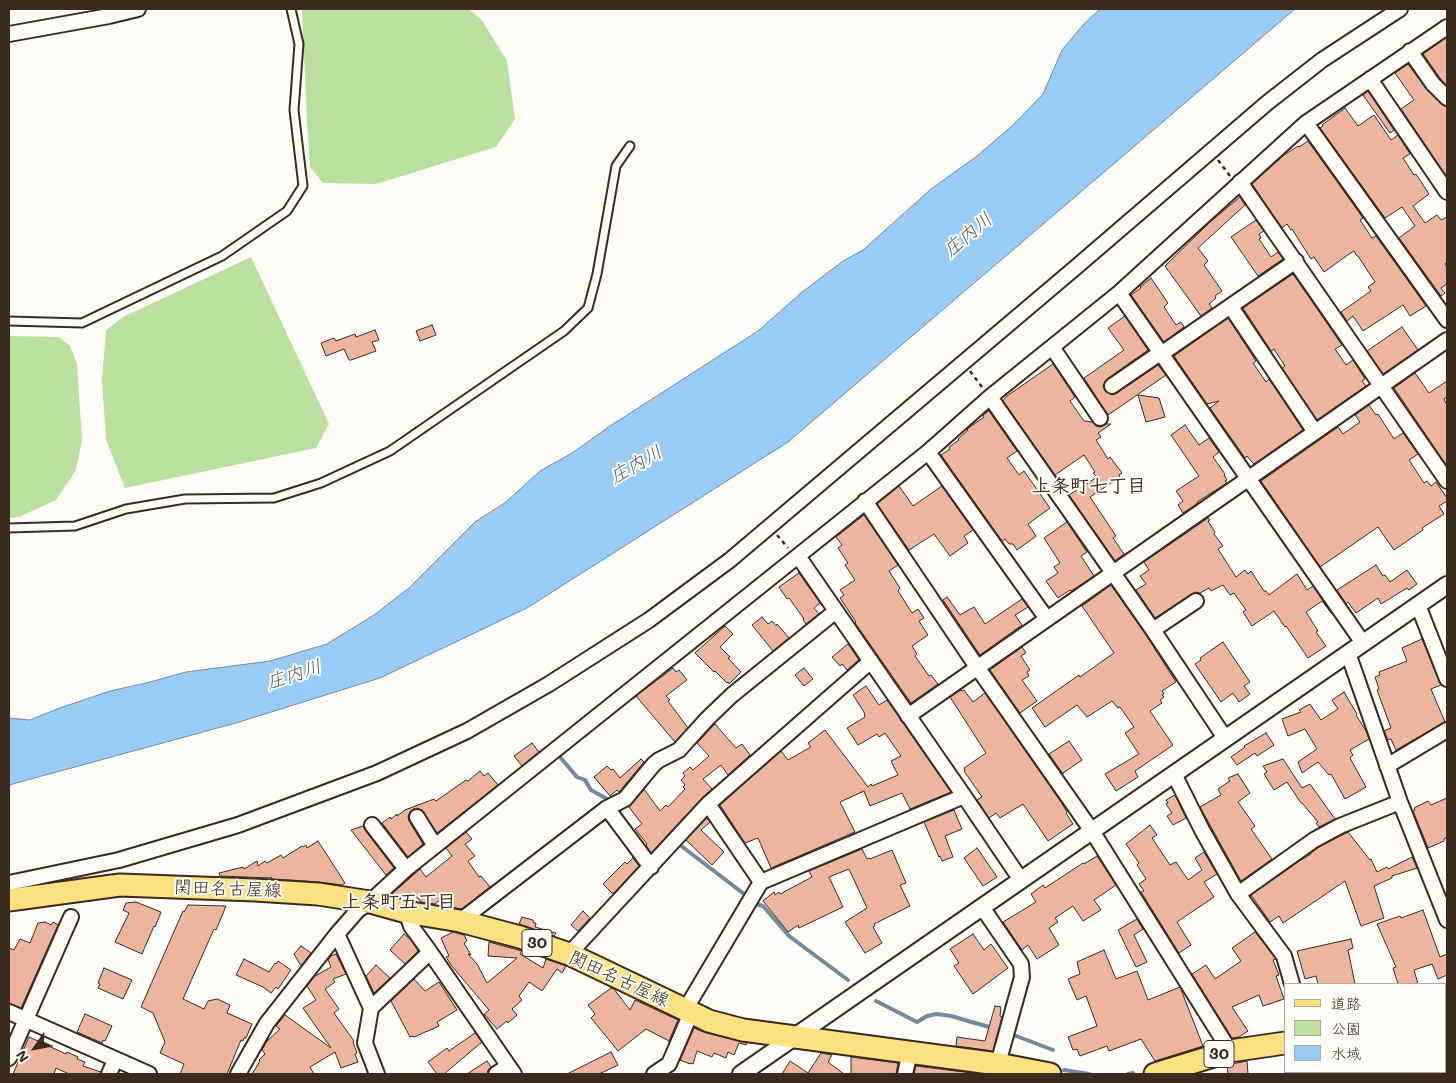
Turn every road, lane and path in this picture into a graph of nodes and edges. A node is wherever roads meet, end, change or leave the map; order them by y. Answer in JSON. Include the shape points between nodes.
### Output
{"nodes":[{"id":1,"x":138,"y":9,"type":"edge"},
{"id":2,"x":292,"y":9,"type":"edge"},
{"id":3,"x":1400,"y":9,"type":"edge"},
{"id":4,"x":1447,"y":27,"type":"edge"},
{"id":5,"x":9,"y":34,"type":"edge"},
{"id":6,"x":1410,"y":51,"type":"junction"},
{"id":7,"x":1370,"y":79,"type":"junction"},
{"id":8,"x":1447,"y":98,"type":"edge"},
{"id":9,"x":1306,"y":123,"type":"junction"},
{"id":10,"x":630,"y":146,"type":"dead end"},
{"id":11,"x":1210,"y":151,"type":"junction"},
{"id":12,"x":1238,"y":183,"type":"junction"},
{"id":13,"x":1447,"y":192,"type":"edge"},
{"id":14,"x":1296,"y":261,"type":"junction"},
{"id":15,"x":1118,"y":293,"type":"junction"},
{"id":16,"x":1231,"y":307,"type":"junction"},
{"id":17,"x":1447,"y":320,"type":"edge"},
{"id":18,"x":9,"y":321,"type":"edge"},
{"id":19,"x":1447,"y":340,"type":"edge"},
{"id":20,"x":1052,"y":347,"type":"junction"},
{"id":21,"x":1160,"y":354,"type":"junction"},
{"id":22,"x":964,"y":362,"type":"junction"},
{"id":23,"x":1112,"y":386,"type":"dead end"},
{"id":24,"x":1382,"y":386,"type":"junction"},
{"id":25,"x":990,"y":397,"type":"junction"},
{"id":26,"x":1100,"y":418,"type":"dead end"},
{"id":27,"x":1315,"y":432,"type":"junction"},
{"id":28,"x":928,"y":452,"type":"junction"},
{"id":29,"x":1248,"y":479,"type":"junction"},
{"id":30,"x":1447,"y":481,"type":"edge"},
{"id":31,"x":865,"y":501,"type":"junction"},
{"id":32,"x":770,"y":526,"type":"junction"},
{"id":33,"x":9,"y":528,"type":"edge"},
{"id":34,"x":796,"y":557,"type":"junction"},
{"id":35,"x":1114,"y":573,"type":"junction"},
{"id":36,"x":1447,"y":585,"type":"edge"},
{"id":37,"x":1196,"y":601,"type":"dead end"},
{"id":38,"x":1418,"y":605,"type":"junction"},
{"id":39,"x":836,"y":611,"type":"junction"},
{"id":40,"x":1047,"y":619,"type":"junction"},
{"id":41,"x":1153,"y":630,"type":"junction"},
{"id":42,"x":1363,"y":643,"type":"junction"},
{"id":43,"x":1348,"y":653,"type":"junction"},
{"id":44,"x":871,"y":661,"type":"junction"},
{"id":45,"x":978,"y":667,"type":"junction"},
{"id":46,"x":1447,"y":679,"type":"edge"},
{"id":47,"x":908,"y":716,"type":"junction"},
{"id":48,"x":1447,"y":730,"type":"edge"},
{"id":49,"x":1225,"y":738,"type":"junction"},
{"id":50,"x":1387,"y":766,"type":"junction"},
{"id":51,"x":1174,"y":774,"type":"junction"},
{"id":52,"x":964,"y":796,"type":"junction"},
{"id":53,"x":1400,"y":802,"type":"junction"},
{"id":54,"x":708,"y":804,"type":"junction"},
{"id":55,"x":607,"y":808,"type":"junction"},
{"id":56,"x":417,"y":817,"type":"dead end"},
{"id":57,"x":372,"y":825,"type":"dead end"},
{"id":58,"x":1092,"y":831,"type":"junction"},
{"id":59,"x":435,"y":846,"type":"junction"},
{"id":60,"x":651,"y":867,"type":"junction"},
{"id":61,"x":406,"y":869,"type":"junction"},
{"id":62,"x":1021,"y":880,"type":"junction"},
{"id":63,"x":762,"y":882,"type":"junction"},
{"id":64,"x":9,"y":883,"type":"edge"},
{"id":65,"x":1238,"y":894,"type":"junction"},
{"id":66,"x":9,"y":900,"type":"edge"},
{"id":67,"x":370,"y":902,"type":"junction"},
{"id":68,"x":982,"y":907,"type":"junction"},
{"id":69,"x":406,"y":912,"type":"junction"},
{"id":70,"x":71,"y":917,"type":"dead end"},
{"id":71,"x":1447,"y":920,"type":"edge"},
{"id":72,"x":460,"y":921,"type":"junction"},
{"id":73,"x":336,"y":934,"type":"junction"},
{"id":74,"x":430,"y":952,"type":"junction"},
{"id":75,"x":569,"y":954,"type":"junction"},
{"id":76,"x":1292,"y":983,"type":"edge"},
{"id":77,"x":371,"y":1008,"type":"junction"},
{"id":78,"x":9,"y":1012,"type":"edge"},
{"id":79,"x":688,"y":1012,"type":"junction"},
{"id":80,"x":26,"y":1019,"type":"junction"},
{"id":81,"x":794,"y":1037,"type":"junction"},
{"id":82,"x":1284,"y":1042,"type":"edge"},
{"id":83,"x":1230,"y":1051,"type":"junction"},
{"id":84,"x":910,"y":1052,"type":"junction"},
{"id":85,"x":9,"y":1058,"type":"edge"},
{"id":86,"x":115,"y":1060,"type":"junction"},
{"id":87,"x":997,"y":1069,"type":"edge"},
{"id":88,"x":511,"y":1070,"type":"edge"},
{"id":89,"x":109,"y":1074,"type":"edge"},
{"id":90,"x":149,"y":1074,"type":"edge"},
{"id":91,"x":238,"y":1074,"type":"edge"},
{"id":92,"x":377,"y":1074,"type":"edge"},
{"id":93,"x":496,"y":1074,"type":"edge"},
{"id":94,"x":654,"y":1074,"type":"edge"},
{"id":95,"x":741,"y":1074,"type":"edge"},
{"id":96,"x":905,"y":1074,"type":"edge"},
{"id":97,"x":1050,"y":1074,"type":"edge"},
{"id":98,"x":1155,"y":1074,"type":"edge"}],
"edges":[{"from":1,"to":5,"type":"street"},
{"from":2,"to":18,"type":"lane","via":[[299,44],[294,110],[304,186],[287,211],[222,256],[82,323]]},
{"from":3,"to":11,"type":"street","via":[[1322,60]]},
{"from":4,"to":6,"type":"street"},
{"from":6,"to":7,"type":"street"},
{"from":6,"to":8,"type":"street"},
{"from":7,"to":9,"type":"street"},
{"from":7,"to":13,"type":"street"},
{"from":9,"to":12,"type":"street"},
{"from":9,"to":17,"type":"street"},
{"from":10,"to":33,"type":"lane","via":[[616,166],[588,308],[564,331],[390,451],[321,482],[274,498],[185,500],[126,510],[75,526]]},
{"from":11,"to":12,"type":"path"},
{"from":11,"to":22,"type":"street"},
{"from":12,"to":14,"type":"street"},
{"from":12,"to":15,"type":"street"},
{"from":14,"to":16,"type":"street"},
{"from":14,"to":24,"type":"street"},
{"from":15,"to":20,"type":"street"},
{"from":15,"to":21,"type":"street"},
{"from":16,"to":21,"type":"street"},
{"from":16,"to":27,"type":"street"},
{"from":19,"to":24,"type":"street"},
{"from":20,"to":25,"type":"street"},
{"from":20,"to":26,"type":"street"},
{"from":21,"to":23,"type":"street"},
{"from":21,"to":29,"type":"street"},
{"from":22,"to":25,"type":"path"},
{"from":22,"to":32,"type":"street"},
{"from":24,"to":27,"type":"street"},
{"from":24,"to":30,"type":"street"},
{"from":25,"to":28,"type":"street"},
{"from":25,"to":35,"type":"street"},
{"from":27,"to":29,"type":"street"},
{"from":28,"to":31,"type":"street"},
{"from":28,"to":40,"type":"street"},
{"from":29,"to":35,"type":"street"},
{"from":29,"to":42,"type":"street"},
{"from":31,"to":34,"type":"street"},
{"from":31,"to":45,"type":"street"},
{"from":32,"to":34,"type":"path"},
{"from":32,"to":64,"type":"street","via":[[649,620],[550,684],[458,735],[377,773],[238,825],[119,860]]},
{"from":34,"to":39,"type":"street"},
{"from":34,"to":59,"type":"street"},
{"from":35,"to":40,"type":"street"},
{"from":35,"to":41,"type":"street"},
{"from":36,"to":38,"type":"street"},
{"from":37,"to":41,"type":"street"},
{"from":38,"to":42,"type":"street"},
{"from":38,"to":46,"type":"street"},
{"from":39,"to":44,"type":"street"},
{"from":39,"to":55,"type":"street","via":[[732,695],[678,750],[654,764],[624,799]]},
{"from":40,"to":45,"type":"street"},
{"from":41,"to":49,"type":"street"},
{"from":42,"to":43,"type":"street"},
{"from":43,"to":49,"type":"street"},
{"from":43,"to":50,"type":"street"},
{"from":44,"to":47,"type":"street"},
{"from":44,"to":54,"type":"street"},
{"from":45,"to":47,"type":"street"},
{"from":45,"to":58,"type":"street"},
{"from":47,"to":52,"type":"street"},
{"from":48,"to":50,"type":"street"},
{"from":49,"to":51,"type":"street"},
{"from":50,"to":53,"type":"street"},
{"from":51,"to":58,"type":"street"},
{"from":51,"to":65,"type":"street"},
{"from":52,"to":62,"type":"street"},
{"from":52,"to":63,"type":"street"},
{"from":53,"to":65,"type":"street","via":[[1314,840]]},
{"from":53,"to":71,"type":"street"},
{"from":54,"to":60,"type":"street"},
{"from":54,"to":63,"type":"street"},
{"from":55,"to":60,"type":"street"},
{"from":55,"to":72,"type":"street"},
{"from":56,"to":59,"type":"street"},
{"from":57,"to":61,"type":"street"},
{"from":58,"to":62,"type":"street"},
{"from":58,"to":83,"type":"street"},
{"from":59,"to":61,"type":"street"},
{"from":60,"to":75,"type":"street"},
{"from":61,"to":67,"type":"street"},
{"from":62,"to":68,"type":"street"},
{"from":63,"to":79,"type":"street"},
{"from":65,"to":76,"type":"street","via":[[1284,956]]},
{"from":66,"to":67,"type":"main road","name":"関田名古屋線","number":"30","via":[[120,885],[318,894]]},
{"from":67,"to":69,"type":"main road","name":"関田名古屋線","number":"30"},
{"from":67,"to":73,"type":"street"},
{"from":68,"to":81,"type":"street"},
{"from":68,"to":87,"type":"street","via":[[1021,964],[1022,977]]},
{"from":69,"to":72,"type":"main road","name":"関田名古屋線","number":"30"},
{"from":69,"to":74,"type":"street","via":[[411,926]]},
{"from":70,"to":80,"type":"street"},
{"from":72,"to":75,"type":"main road","name":"関田名古屋線","number":"30"},
{"from":73,"to":77,"type":"street"},
{"from":73,"to":91,"type":"street","via":[[267,1023]]},
{"from":74,"to":77,"type":"street"},
{"from":74,"to":88,"type":"street"},
{"from":75,"to":79,"type":"main road","name":"関田名古屋線","number":"30"},
{"from":77,"to":92,"type":"street","via":[[365,1042]]},
{"from":78,"to":80,"type":"street"},
{"from":79,"to":81,"type":"main road","name":"関田名古屋線","number":"30","via":[[743,1030]]},
{"from":79,"to":94,"type":"street","via":[[669,1064]]},
{"from":80,"to":85,"type":"street"},
{"from":80,"to":86,"type":"street"},
{"from":81,"to":84,"type":"main road","name":"関田名古屋線","number":"30"},
{"from":81,"to":95,"type":"street"},
{"from":82,"to":83,"type":"main road","number":"30"},
{"from":83,"to":98,"type":"main road","number":"30"},
{"from":84,"to":87,"type":"main road","name":"関田名古屋線","number":"30"},
{"from":84,"to":96,"type":"street"},
{"from":86,"to":89,"type":"street"},
{"from":86,"to":90,"type":"street"},
{"from":87,"to":97,"type":"main road","name":"関田名古屋線","number":"30"},
{"from":88,"to":93,"type":"street"}]}
